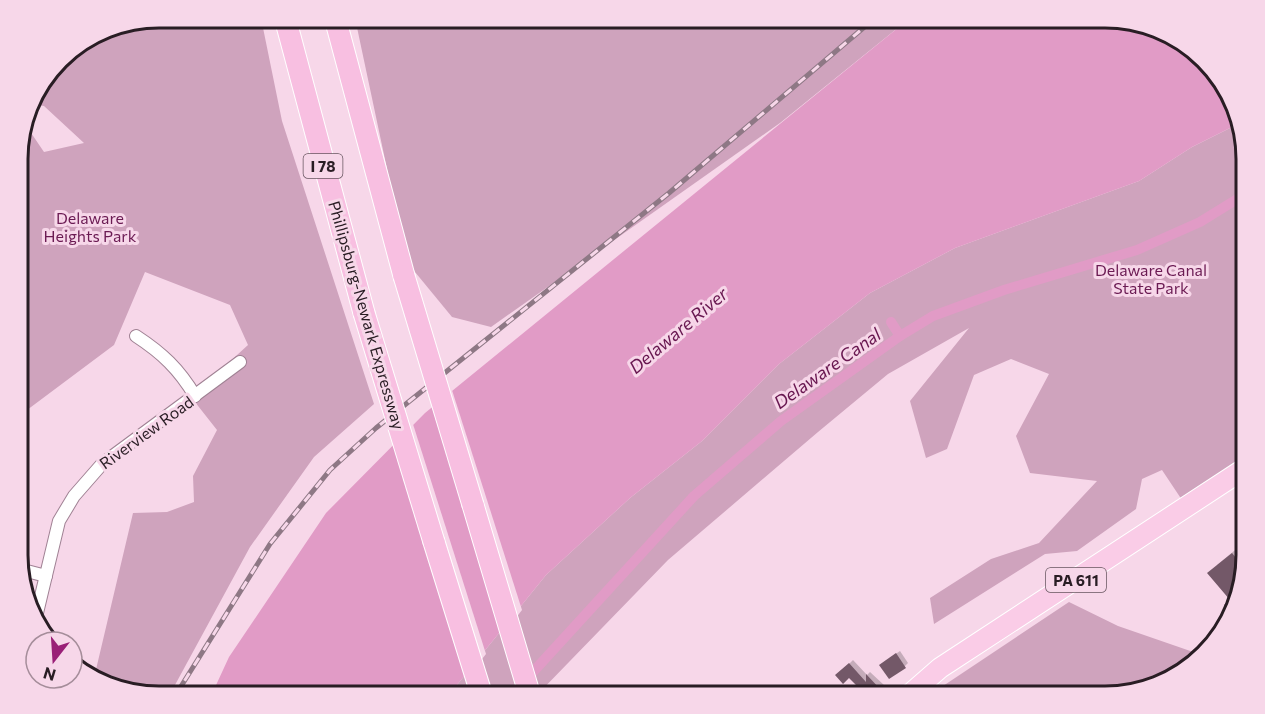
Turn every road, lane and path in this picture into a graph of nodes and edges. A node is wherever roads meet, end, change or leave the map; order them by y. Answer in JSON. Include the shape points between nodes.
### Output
{"nodes":[{"id":1,"x":288,"y":29,"type":"edge"},
{"id":2,"x":338,"y":29,"type":"edge"},
{"id":3,"x":136,"y":336,"type":"dead end"},
{"id":4,"x":240,"y":362,"type":"dead end"},
{"id":5,"x":195,"y":396,"type":"junction"},
{"id":6,"x":1236,"y":474,"type":"edge"},
{"id":7,"x":30,"y":572,"type":"edge"},
{"id":8,"x":46,"y":576,"type":"junction"},
{"id":9,"x":39,"y":604,"type":"edge"},
{"id":10,"x":920,"y":685,"type":"edge"},
{"id":11,"x":479,"y":686,"type":"edge"},
{"id":12,"x":527,"y":686,"type":"edge"}],
"edges":[{"from":1,"to":11,"type":"highway","name":"Phillipsburg-Newark Expressway","number":"I 78","bridge":true,"via":[[364,313]]},
{"from":2,"to":12,"type":"highway","bridge":true,"via":[[404,276]]},
{"from":3,"to":5,"type":"street","via":[[167,357]]},
{"from":4,"to":5,"type":"street","name":"Riverview Road"},
{"from":5,"to":8,"type":"street","name":"Riverview Road","via":[[95,470],[65,509]]},
{"from":6,"to":10,"type":"highway","number":"PA 611","via":[[940,668]]},
{"from":7,"to":8,"type":"street"},
{"from":8,"to":9,"type":"street","name":"Riverview Road"}]}
